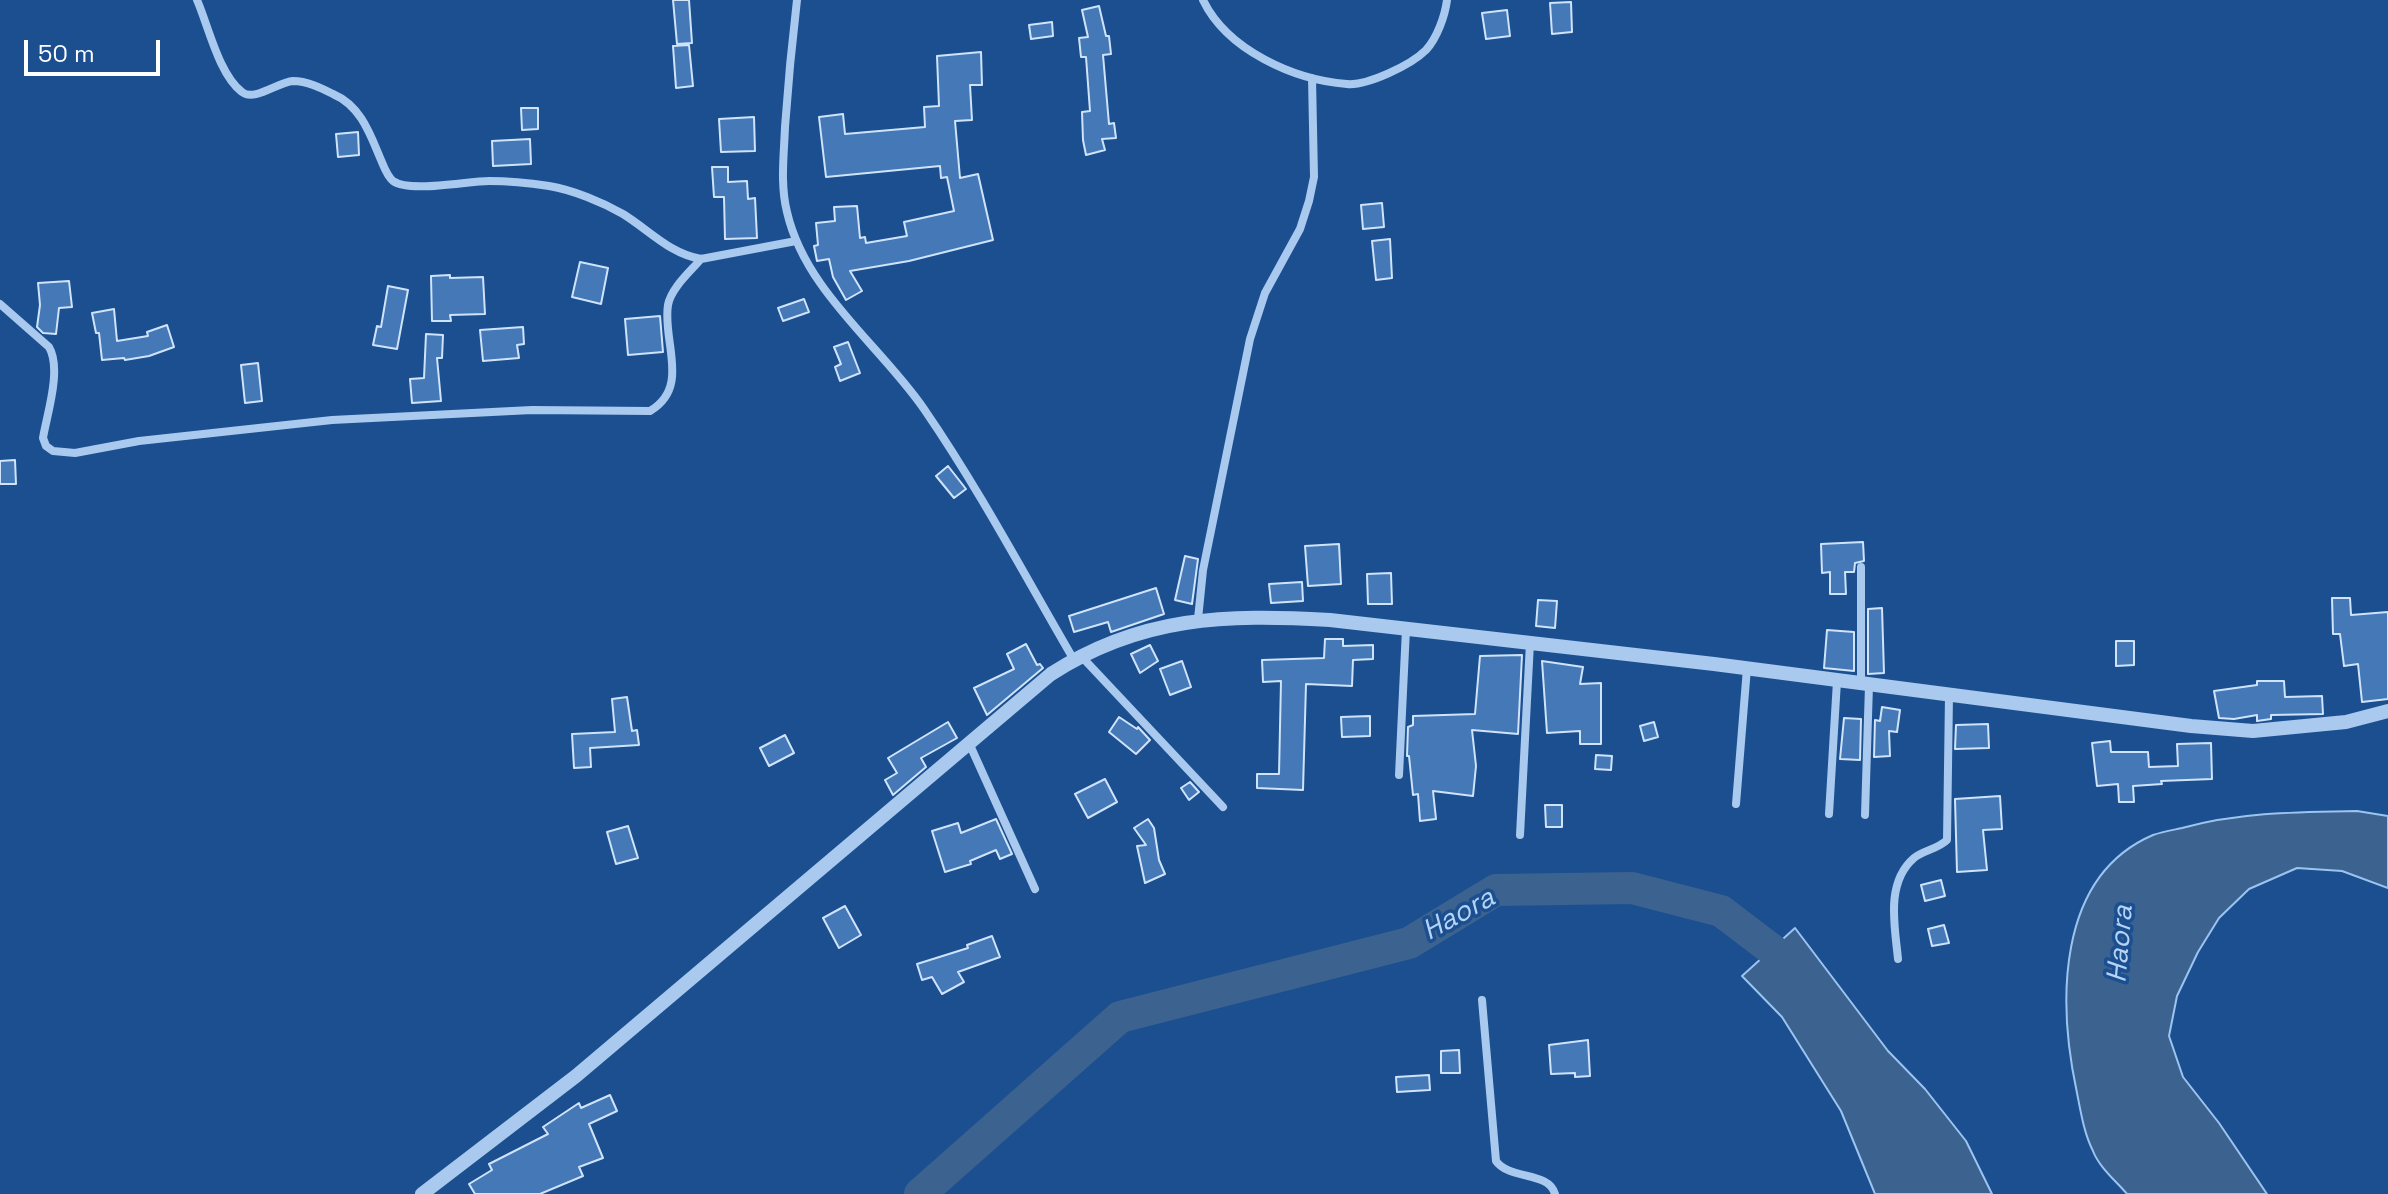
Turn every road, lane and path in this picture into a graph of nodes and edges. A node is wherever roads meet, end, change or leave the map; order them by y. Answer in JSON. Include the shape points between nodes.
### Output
{"nodes":[{"id":1,"x":197,"y":0,"type":"edge"},
{"id":2,"x":797,"y":0,"type":"edge"},
{"id":3,"x":1203,"y":0,"type":"edge"},
{"id":4,"x":1447,"y":0,"type":"edge"},
{"id":5,"x":1312,"y":78,"type":"junction"},
{"id":6,"x":796,"y":241,"type":"junction"},
{"id":7,"x":701,"y":259,"type":"junction"},
{"id":8,"x":0,"y":304,"type":"edge"},
{"id":9,"x":1861,"y":567,"type":"dead end"},
{"id":10,"x":1198,"y":619,"type":"junction"},
{"id":11,"x":1406,"y":629,"type":"junction"},
{"id":12,"x":1530,"y":643,"type":"junction"},
{"id":13,"x":1078,"y":658,"type":"junction"},
{"id":14,"x":1747,"y":668,"type":"junction"},
{"id":15,"x":1837,"y":681,"type":"junction"},
{"id":16,"x":1865,"y":684,"type":"junction"},
{"id":17,"x":1949,"y":695,"type":"junction"},
{"id":18,"x":2388,"y":711,"type":"edge"},
{"id":19,"x":969,"y":743,"type":"junction"},
{"id":20,"x":1399,"y":775,"type":"dead end"},
{"id":21,"x":1736,"y":804,"type":"dead end"},
{"id":22,"x":1223,"y":807,"type":"dead end"},
{"id":23,"x":1829,"y":814,"type":"dead end"},
{"id":24,"x":1865,"y":815,"type":"dead end"},
{"id":25,"x":1520,"y":835,"type":"dead end"},
{"id":26,"x":1035,"y":889,"type":"dead end"},
{"id":27,"x":1898,"y":959,"type":"dead end"},
{"id":28,"x":1482,"y":1000,"type":"dead end"},
{"id":29,"x":422,"y":1194,"type":"edge"},
{"id":30,"x":1555,"y":1194,"type":"edge"}],
"edges":[{"from":1,"to":7,"type":"street","via":[[219,56],[242,93],[290,81],[339,96],[365,123],[387,175],[397,183],[494,181],[553,187],[621,214],[669,247]]},
{"from":2,"to":6,"type":"street","via":[[783,183]]},
{"from":3,"to":5,"type":"street","via":[[1229,35],[1264,60]]},
{"from":4,"to":5,"type":"street","via":[[1446,15],[1426,50],[1404,64],[1350,85]]},
{"from":5,"to":10,"type":"street","via":[[1314,177],[1309,201],[1265,293],[1250,339],[1203,570]]},
{"from":6,"to":7,"type":"street"},
{"from":6,"to":13,"type":"street","via":[[817,278],[947,442]]},
{"from":7,"to":8,"type":"street","via":[[672,294],[668,306],[673,370],[665,398],[650,411],[532,410],[332,420],[75,453],[53,451],[43,438],[55,372],[53,354]]},
{"from":9,"to":16,"type":"street"},
{"from":10,"to":11,"type":"street","via":[[1288,618]]},
{"from":10,"to":13,"type":"street","via":[[1159,626]]},
{"from":11,"to":12,"type":"street"},
{"from":11,"to":20,"type":"street"},
{"from":12,"to":14,"type":"street"},
{"from":12,"to":25,"type":"street"},
{"from":13,"to":19,"type":"street"},
{"from":13,"to":22,"type":"street"},
{"from":14,"to":15,"type":"street"},
{"from":14,"to":21,"type":"street"},
{"from":15,"to":16,"type":"street"},
{"from":15,"to":23,"type":"street"},
{"from":16,"to":17,"type":"street"},
{"from":16,"to":24,"type":"street"},
{"from":17,"to":18,"type":"street","via":[[2253,731],[2346,722]]},
{"from":17,"to":27,"type":"street","via":[[1947,840],[1904,870],[1893,910]]},
{"from":19,"to":26,"type":"street"},
{"from":19,"to":29,"type":"street","via":[[576,1076]]},
{"from":28,"to":30,"type":"street","via":[[1496,1161],[1509,1172],[1547,1183]]}]}
